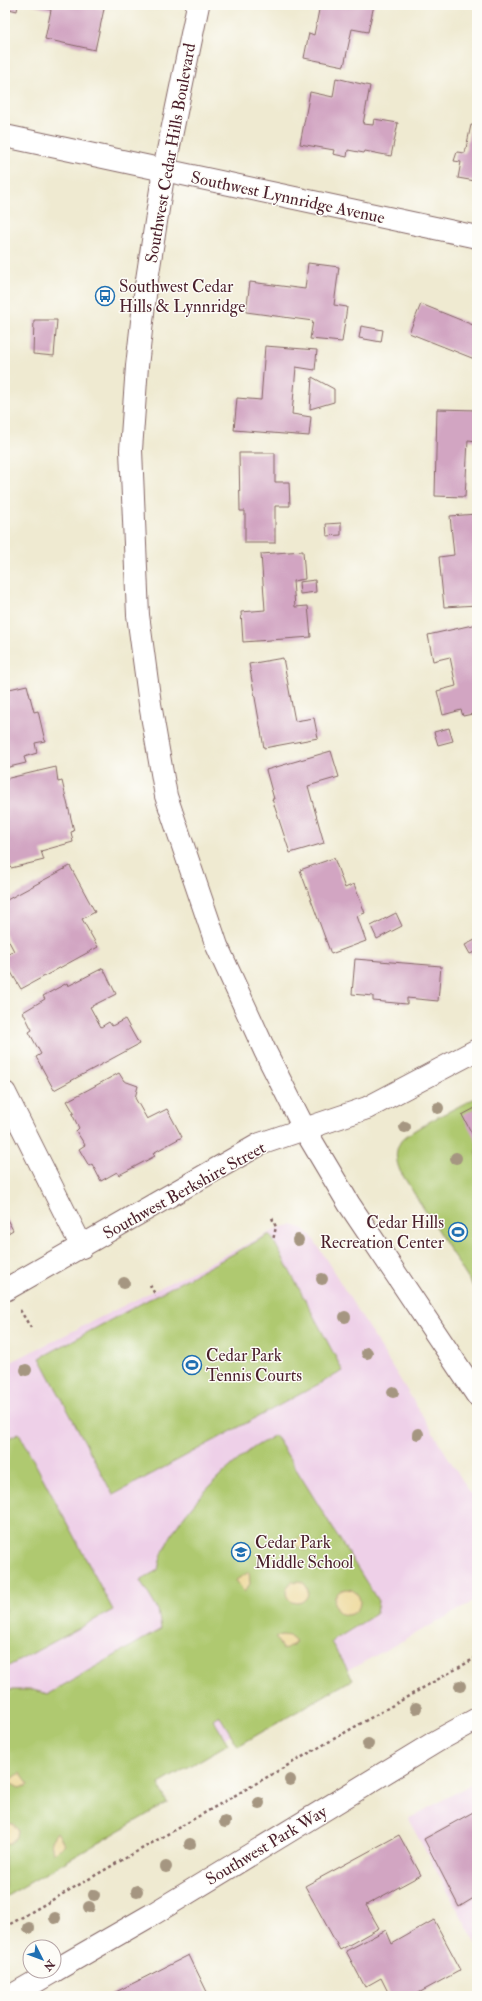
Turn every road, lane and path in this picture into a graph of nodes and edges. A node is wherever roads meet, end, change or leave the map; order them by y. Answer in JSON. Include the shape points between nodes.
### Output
{"nodes":[{"id":1,"x":198,"y":5,"type":"edge"},
{"id":2,"x":5,"y":136,"type":"edge"},
{"id":3,"x":164,"y":170,"type":"junction"},
{"id":4,"x":477,"y":237,"type":"edge"},
{"id":5,"x":477,"y":1050,"type":"edge"},
{"id":6,"x":5,"y":1093,"type":"edge"},
{"id":7,"x":305,"y":1130,"type":"junction"},
{"id":8,"x":272,"y":1218,"type":"dead end"},
{"id":9,"x":273,"y":1240,"type":"dead end"},
{"id":10,"x":82,"y":1247,"type":"junction"},
{"id":11,"x":150,"y":1284,"type":"dead end"},
{"id":12,"x":5,"y":1290,"type":"edge"},
{"id":13,"x":156,"y":1296,"type":"dead end"},
{"id":14,"x":477,"y":1395,"type":"edge"},
{"id":15,"x":477,"y":1657,"type":"edge"},
{"id":16,"x":477,"y":1719,"type":"edge"},
{"id":17,"x":5,"y":1927,"type":"edge"},
{"id":18,"x":62,"y":1966,"type":"edge"},
{"id":19,"x":40,"y":1979,"type":"edge"},
{"id":20,"x":10,"y":1996,"type":"edge"}],
"edges":[{"from":1,"to":3,"type":"street","name":"Southwest Cedar Hills Boulevard"},
{"from":2,"to":3,"type":"street","name":"Southwest Lynnridge Avenue"},
{"from":3,"to":4,"type":"street","name":"Southwest Lynnridge Avenue"},
{"from":3,"to":7,"type":"street","name":"Southwest Cedar Hills Boulevard","via":[[136,366],[131,450],[138,615],[150,704],[166,796],[217,946],[265,1051]]},
{"from":5,"to":7,"type":"street","name":"Southwest Berkshire Street","via":[[367,1108]]},
{"from":6,"to":10,"type":"street"},
{"from":7,"to":10,"type":"street","name":"Southwest Berkshire Street","via":[[260,1144]]},
{"from":7,"to":14,"type":"street","name":"Southwest Cedar Hills Boulevard","via":[[349,1204]]},
{"from":8,"to":9,"type":"path","via":[[276,1227]]},
{"from":10,"to":12,"type":"street","name":"Southwest Berkshire Street"},
{"from":11,"to":13,"type":"path"},
{"from":15,"to":17,"type":"path"},
{"from":16,"to":18,"type":"street","name":"Southwest Park Way"},
{"from":19,"to":20,"type":"street","name":"Southwest Park Way"}]}
